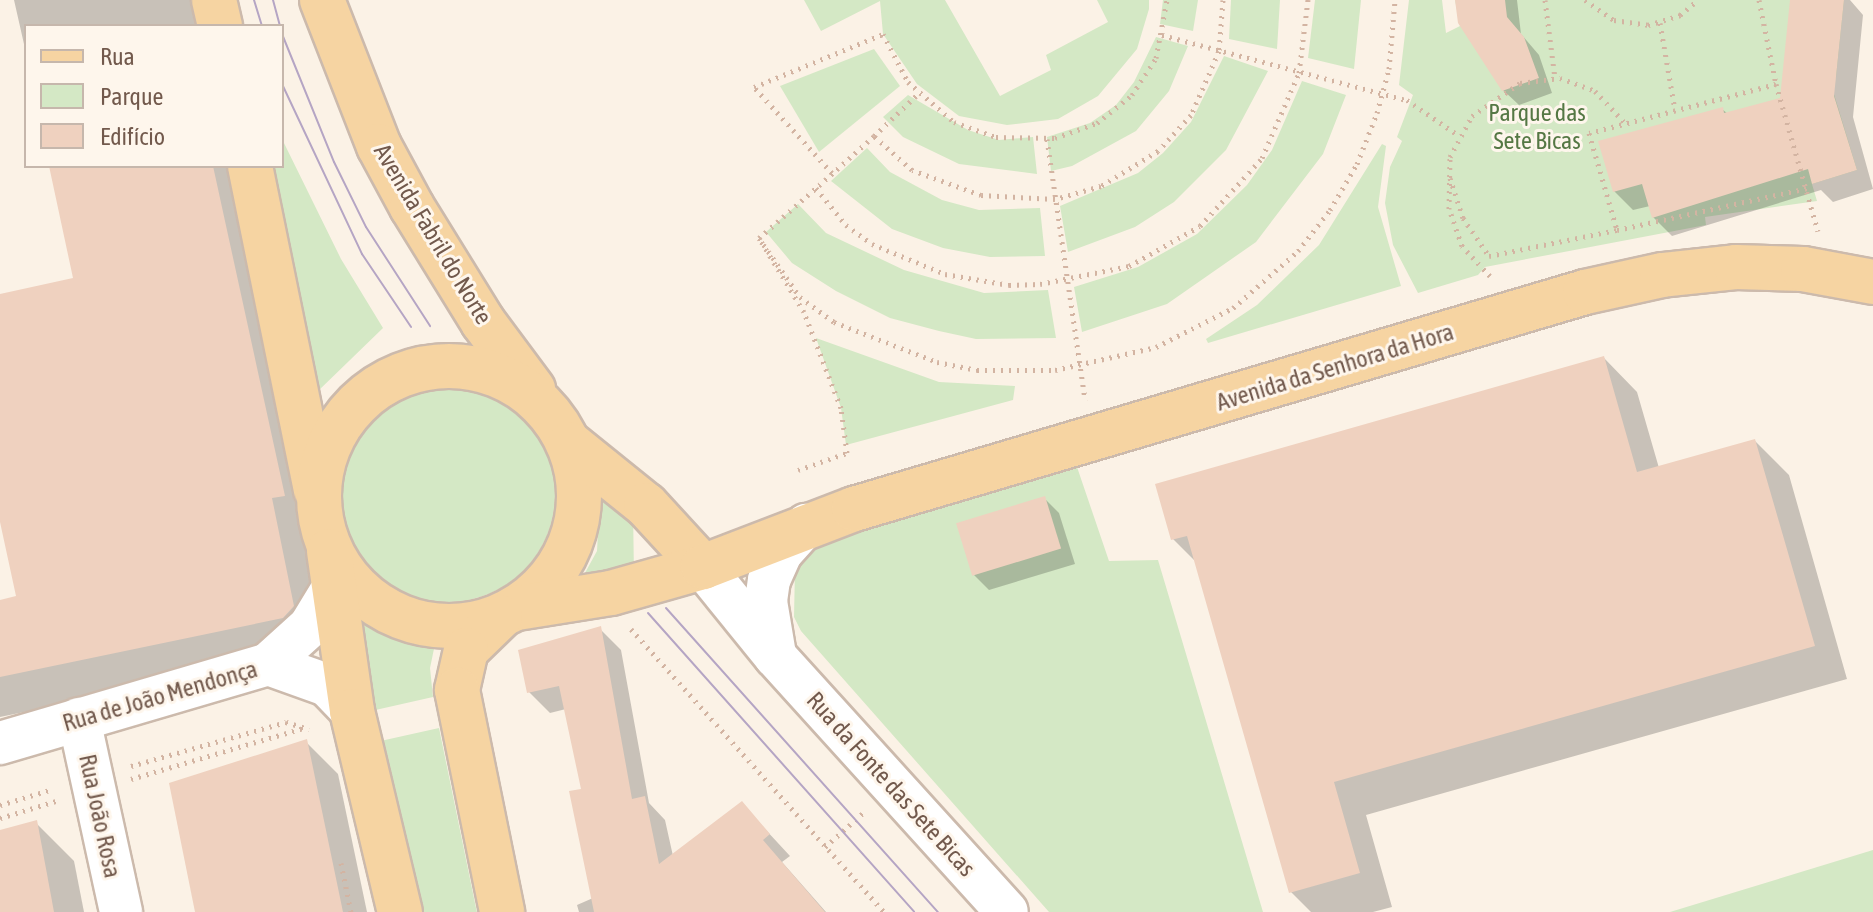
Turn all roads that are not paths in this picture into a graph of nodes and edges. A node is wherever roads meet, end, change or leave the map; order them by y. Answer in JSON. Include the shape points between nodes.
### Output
{"nodes":[{"id":1,"x":214,"y":0,"type":"edge"},
{"id":2,"x":322,"y":0,"type":"edge"},
{"id":3,"x":220,"y":24,"type":"edge"},
{"id":4,"x":250,"y":168,"type":"edge"},
{"id":5,"x":1873,"y":282,"type":"edge"},
{"id":6,"x":559,"y":427,"type":"junction"},
{"id":7,"x":318,"y":499,"type":"junction"},
{"id":8,"x":806,"y":525,"type":"junction"},
{"id":9,"x":674,"y":534,"type":"junction"},
{"id":10,"x":328,"y":544,"type":"junction"},
{"id":11,"x":703,"y":567,"type":"junction"},
{"id":12,"x":333,"y":588,"type":"junction"},
{"id":13,"x":508,"y":613,"type":"junction"},
{"id":14,"x":775,"y":656,"type":"junction"},
{"id":15,"x":268,"y":664,"type":"junction"},
{"id":16,"x":337,"y":717,"type":"junction"},
{"id":17,"x":79,"y":719,"type":"junction"},
{"id":18,"x":0,"y":743,"type":"edge"},
{"id":19,"x":121,"y":912,"type":"edge"},
{"id":20,"x":400,"y":912,"type":"edge"},
{"id":21,"x":502,"y":912,"type":"edge"},
{"id":22,"x":1007,"y":912,"type":"edge"}],
"edges":[{"from":1,"to":3,"type":"main road"},
{"from":2,"to":6,"type":"main road","name":"Avenida Fabril do Norte","via":[[379,146],[412,207],[483,322]]},
{"from":4,"to":7,"type":"main road"},
{"from":5,"to":8,"type":"main road","name":"Avenida da Senhora da Hora","via":[[1803,269],[1736,267],[1616,285]]},
{"from":6,"to":7,"type":"main road","via":[[519,385],[481,369],[441,365],[402,373],[367,394],[340,423],[323,460]]},
{"from":6,"to":9,"type":"main road","name":"Rua da Fonte das Sete Bicas"},
{"from":6,"to":13,"type":"main road","via":[[580,482],[577,521],[564,557],[541,589]]},
{"from":7,"to":10,"type":"main road"},
{"from":8,"to":9,"type":"main road","name":"Avenida da Senhora da Hora","via":[[746,535]]},
{"from":8,"to":11,"type":"main road","name":"Avenida da Senhora da Hora"},
{"from":8,"to":14,"type":"street","via":[[781,553],[769,580],[766,601]]},
{"from":9,"to":11,"type":"main road","name":"Rua da Fonte das Sete Bicas"},
{"from":10,"to":12,"type":"main road"},
{"from":10,"to":13,"type":"main road","via":[[350,581],[384,609],[424,623],[467,624]]},
{"from":11,"to":13,"type":"main road","name":"Avenida da Senhora da Hora","via":[[611,593]]},
{"from":11,"to":14,"type":"street","name":"Rua da Fonte das Sete Bicas"},
{"from":12,"to":15,"type":"street","name":"Rua de João Mendonça","via":[[310,626]]},
{"from":12,"to":16,"type":"main road"},
{"from":13,"to":21,"type":"main road","via":[[466,650],[457,690]]},
{"from":14,"to":22,"type":"street","name":"Rua da Fonte das Sete Bicas"},
{"from":15,"to":16,"type":"street","via":[[327,685]]},
{"from":15,"to":17,"type":"street","name":"Rua de João Mendonça"},
{"from":16,"to":20,"type":"main road"},
{"from":17,"to":18,"type":"street","name":"Rua de João Mendonça"},
{"from":17,"to":19,"type":"street","name":"Rua João Rosa"}]}
